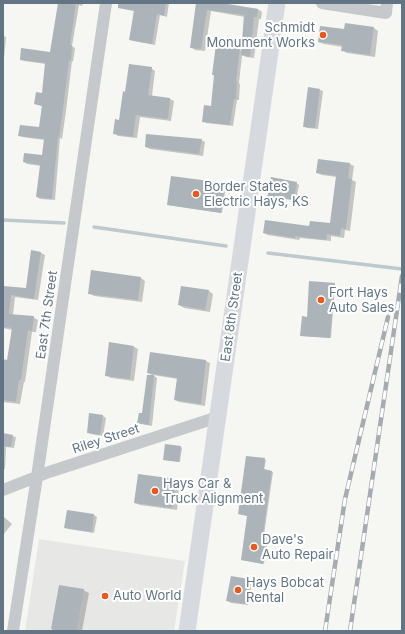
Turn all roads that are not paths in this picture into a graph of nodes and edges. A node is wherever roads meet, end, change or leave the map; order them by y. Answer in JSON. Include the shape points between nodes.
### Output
{"nodes":[{"id":1,"x":106,"y":3,"type":"edge"},
{"id":2,"x":277,"y":3,"type":"edge"},
{"id":3,"x":322,"y":3,"type":"edge"},
{"id":4,"x":386,"y":8,"type":"edge"},
{"id":5,"x":218,"y":417,"type":"junction"},
{"id":6,"x":37,"y":477,"type":"junction"},
{"id":7,"x":3,"y":490,"type":"edge"},
{"id":8,"x":13,"y":631,"type":"edge"},
{"id":9,"x":187,"y":631,"type":"edge"}],
"edges":[{"from":1,"to":6,"type":"street","name":"East 7th Street"},
{"from":2,"to":5,"type":"main road","name":"East 8th Street"},
{"from":3,"to":4,"type":"street"},
{"from":5,"to":6,"type":"street","name":"Riley Street"},
{"from":5,"to":9,"type":"main road","name":"East 8th Street"},
{"from":6,"to":7,"type":"street","name":"Riley Street"},
{"from":6,"to":8,"type":"street","name":"East 7th Street"}]}
